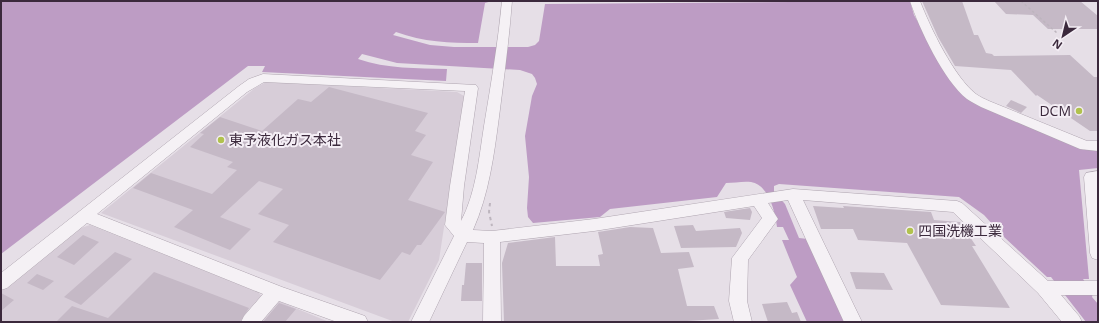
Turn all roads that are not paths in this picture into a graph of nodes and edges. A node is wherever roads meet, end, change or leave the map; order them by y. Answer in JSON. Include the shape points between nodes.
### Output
{"nodes":[{"id":1,"x":507,"y":1,"type":"edge"},
{"id":2,"x":915,"y":1,"type":"edge"},
{"id":3,"x":1098,"y":146,"type":"edge"},
{"id":4,"x":1098,"y":176,"type":"edge"},
{"id":5,"x":793,"y":194,"type":"junction"},
{"id":6,"x":758,"y":200,"type":"junction"},
{"id":7,"x":85,"y":216,"type":"junction"},
{"id":8,"x":462,"y":235,"type":"junction"},
{"id":9,"x":492,"y":237,"type":"junction"},
{"id":10,"x":1098,"y":252,"type":"edge"},
{"id":11,"x":1,"y":283,"type":"edge"},
{"id":12,"x":1044,"y":288,"type":"junction"},
{"id":13,"x":1098,"y":288,"type":"edge"},
{"id":14,"x":276,"y":292,"type":"junction"},
{"id":15,"x":250,"y":322,"type":"edge"},
{"id":16,"x":359,"y":322,"type":"edge"},
{"id":17,"x":420,"y":322,"type":"edge"},
{"id":18,"x":492,"y":322,"type":"edge"},
{"id":19,"x":743,"y":322,"type":"edge"},
{"id":20,"x":853,"y":322,"type":"edge"},
{"id":21,"x":1073,"y":322,"type":"edge"}],
"edges":[{"from":1,"to":8,"type":"street","via":[[504,44],[480,192]]},
{"from":2,"to":3,"type":"street","via":[[922,21],[953,76],[971,96],[1085,146]]},
{"from":4,"to":10,"type":"street","via":[[1091,177]]},
{"from":5,"to":6,"type":"street"},
{"from":5,"to":12,"type":"street","via":[[957,207]]},
{"from":5,"to":20,"type":"street"},
{"from":6,"to":9,"type":"street","via":[[594,225]]},
{"from":6,"to":19,"type":"street","via":[[770,219],[740,258],[738,301]]},
{"from":7,"to":8,"type":"street","via":[[243,89],[264,78],[457,87],[472,88],[453,225]]},
{"from":7,"to":11,"type":"street"},
{"from":7,"to":14,"type":"street"},
{"from":8,"to":9,"type":"street"},
{"from":8,"to":17,"type":"street"},
{"from":9,"to":18,"type":"street"},
{"from":12,"to":13,"type":"street"},
{"from":12,"to":21,"type":"street"},
{"from":14,"to":15,"type":"street"},
{"from":14,"to":16,"type":"street"}]}
